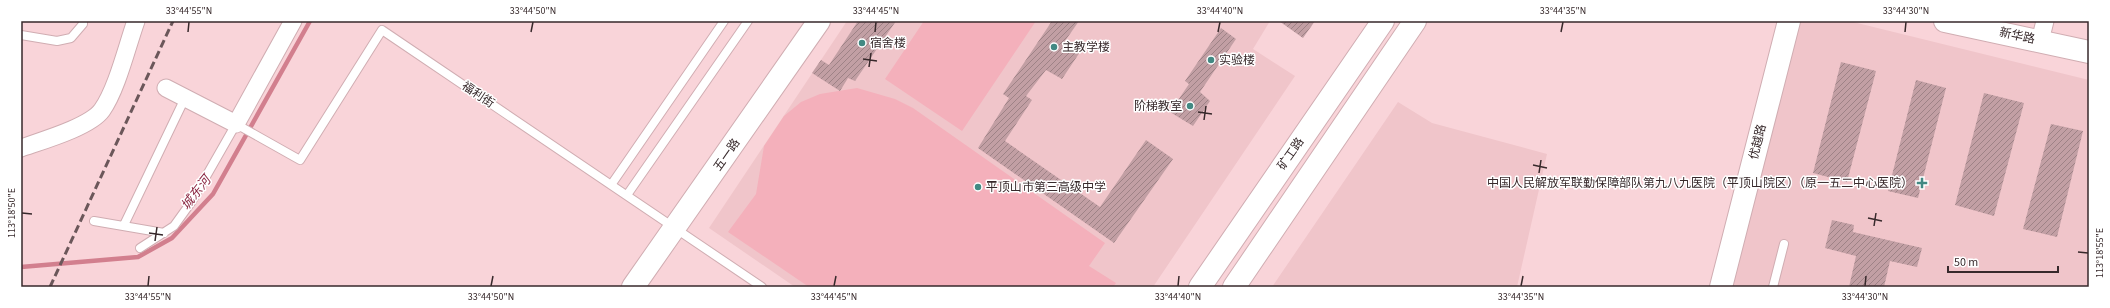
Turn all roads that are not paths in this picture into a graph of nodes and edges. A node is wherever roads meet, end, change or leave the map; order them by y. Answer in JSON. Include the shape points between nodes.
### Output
{"nodes":[{"id":1,"x":83,"y":21,"type":"edge"},
{"id":2,"x":136,"y":21,"type":"edge"},
{"id":3,"x":293,"y":21,"type":"edge"},
{"id":4,"x":724,"y":21,"type":"edge"},
{"id":5,"x":748,"y":21,"type":"edge"},
{"id":6,"x":819,"y":21,"type":"edge"},
{"id":7,"x":1383,"y":21,"type":"edge"},
{"id":8,"x":1415,"y":21,"type":"edge"},
{"id":9,"x":1789,"y":21,"type":"edge"},
{"id":10,"x":1945,"y":21,"type":"edge"},
{"id":11,"x":1991,"y":21,"type":"edge"},
{"id":12,"x":2043,"y":32,"type":"edge"},
{"id":13,"x":21,"y":35,"type":"edge"},
{"id":14,"x":2089,"y":43,"type":"edge"},
{"id":15,"x":2089,"y":52,"type":"edge"},
{"id":16,"x":166,"y":88,"type":"dead end"},
{"id":17,"x":186,"y":98,"type":"junction"},
{"id":18,"x":236,"y":124,"type":"junction"},
{"id":19,"x":21,"y":148,"type":"edge"},
{"id":20,"x":611,"y":185,"type":"junction"},
{"id":21,"x":627,"y":195,"type":"junction"},
{"id":22,"x":94,"y":221,"type":"dead end"},
{"id":23,"x":124,"y":225,"type":"junction"},
{"id":24,"x":676,"y":228,"type":"junction"},
{"id":25,"x":164,"y":233,"type":"junction"},
{"id":26,"x":1784,"y":244,"type":"dead end"},
{"id":27,"x":140,"y":248,"type":"dead end"},
{"id":28,"x":633,"y":287,"type":"edge"},
{"id":29,"x":762,"y":287,"type":"edge"},
{"id":30,"x":1200,"y":287,"type":"edge"},
{"id":31,"x":1234,"y":287,"type":"edge"},
{"id":32,"x":1722,"y":287,"type":"edge"},
{"id":33,"x":1773,"y":287,"type":"edge"}],
"edges":[{"from":1,"to":13,"type":"lane","via":[[71,38],[56,41]]},
{"from":2,"to":19,"type":"street","via":[[112,89],[101,110],[85,123]]},
{"from":3,"to":18,"type":"street"},
{"from":4,"to":20,"type":"lane"},
{"from":5,"to":21,"type":"lane"},
{"from":6,"to":24,"type":"main road","name":"五一路"},
{"from":7,"to":30,"type":"main road","name":"矿工路"},
{"from":8,"to":31,"type":"main road"},
{"from":9,"to":32,"type":"main road","name":"优越路"},
{"from":10,"to":12,"type":"main road","name":"新华路"},
{"from":11,"to":12,"type":"main road","name":"新华路"},
{"from":12,"to":14,"type":"main road","name":"新华路"},
{"from":12,"to":15,"type":"main road","name":"新华路"},
{"from":16,"to":17,"type":"street"},
{"from":17,"to":18,"type":"street"},
{"from":17,"to":23,"type":"lane"},
{"from":18,"to":20,"type":"lane","name":"福利街","via":[[300,160],[382,30]]},
{"from":18,"to":25,"type":"lane","via":[[192,201],[174,226]]},
{"from":20,"to":21,"type":"lane","name":"福利街"},
{"from":21,"to":24,"type":"lane","name":"福利街"},
{"from":22,"to":23,"type":"lane"},
{"from":23,"to":25,"type":"lane"},
{"from":24,"to":28,"type":"main road","name":"五一路"},
{"from":24,"to":29,"type":"lane","name":"福利街"},
{"from":25,"to":27,"type":"lane"},
{"from":26,"to":33,"type":"lane"}]}
